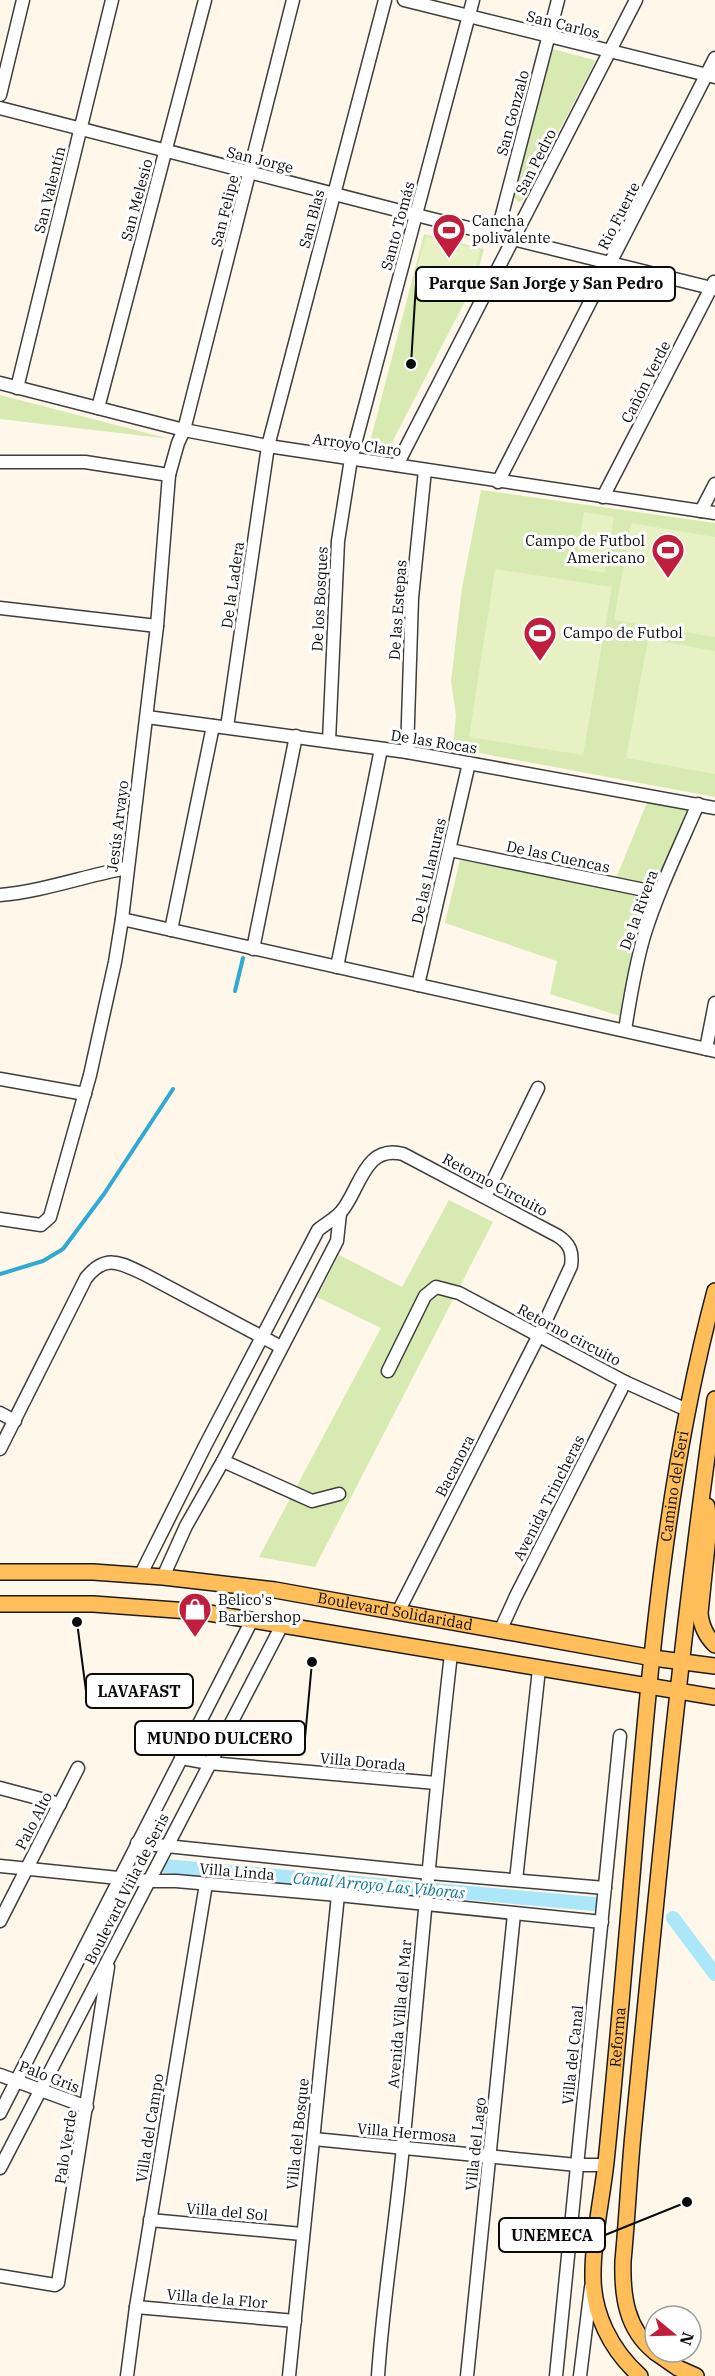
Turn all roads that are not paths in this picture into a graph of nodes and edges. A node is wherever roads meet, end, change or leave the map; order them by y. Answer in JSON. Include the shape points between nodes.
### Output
{"nodes":[{"id":1,"x":23,"y":0,"type":"edge"},
{"id":2,"x":112,"y":0,"type":"edge"},
{"id":3,"x":205,"y":0,"type":"edge"},
{"id":4,"x":293,"y":0,"type":"edge"},
{"id":5,"x":385,"y":0,"type":"edge"},
{"id":6,"x":404,"y":0,"type":"edge"},
{"id":7,"x":473,"y":0,"type":"edge"},
{"id":8,"x":558,"y":0,"type":"edge"},
{"id":9,"x":636,"y":0,"type":"edge"},
{"id":10,"x":469,"y":17,"type":"junction"},
{"id":11,"x":548,"y":37,"type":"junction"},
{"id":12,"x":610,"y":52,"type":"junction"},
{"id":13,"x":715,"y":58,"type":"edge"},
{"id":14,"x":711,"y":76,"type":"edge"},
{"id":15,"x":0,"y":95,"type":"edge"},
{"id":16,"x":0,"y":108,"type":"edge"},
{"id":17,"x":81,"y":129,"type":"junction"},
{"id":18,"x":166,"y":151,"type":"junction"},
{"id":19,"x":250,"y":173,"type":"junction"},
{"id":20,"x":334,"y":194,"type":"junction"},
{"id":21,"x":416,"y":215,"type":"junction"},
{"id":22,"x":497,"y":234,"type":"junction"},
{"id":23,"x":514,"y":238,"type":"junction"},
{"id":24,"x":612,"y":263,"type":"junction"},
{"id":25,"x":714,"y":286,"type":"edge"},
{"id":26,"x":0,"y":383,"type":"edge"},
{"id":27,"x":17,"y":388,"type":"junction"},
{"id":28,"x":98,"y":408,"type":"junction"},
{"id":29,"x":184,"y":430,"type":"junction"},
{"id":30,"x":268,"y":446,"type":"junction"},
{"id":31,"x":351,"y":459,"type":"junction"},
{"id":32,"x":0,"y":462,"type":"edge"},
{"id":33,"x":397,"y":465,"type":"junction"},
{"id":34,"x":425,"y":470,"type":"junction"},
{"id":35,"x":170,"y":475,"type":"junction"},
{"id":36,"x":498,"y":482,"type":"junction"},
{"id":37,"x":715,"y":484,"type":"edge"},
{"id":38,"x":603,"y":497,"type":"junction"},
{"id":39,"x":702,"y":511,"type":"junction"},
{"id":40,"x":715,"y":513,"type":"edge"},
{"id":41,"x":0,"y":608,"type":"edge"},
{"id":42,"x":157,"y":626,"type":"junction"},
{"id":43,"x":147,"y":717,"type":"junction"},
{"id":44,"x":213,"y":726,"type":"junction"},
{"id":45,"x":227,"y":727,"type":"junction"},
{"id":46,"x":296,"y":736,"type":"junction"},
{"id":47,"x":329,"y":741,"type":"junction"},
{"id":48,"x":381,"y":749,"type":"junction"},
{"id":49,"x":407,"y":752,"type":"junction"},
{"id":50,"x":469,"y":763,"type":"junction"},
{"id":51,"x":698,"y":804,"type":"junction"},
{"id":52,"x":715,"y":808,"type":"edge"},
{"id":53,"x":450,"y":850,"type":"junction"},
{"id":54,"x":127,"y":868,"type":"junction"},
{"id":55,"x":659,"y":893,"type":"junction"},
{"id":56,"x":0,"y":895,"type":"edge"},
{"id":57,"x":122,"y":919,"type":"junction"},
{"id":58,"x":171,"y":930,"type":"junction"},
{"id":59,"x":253,"y":949,"type":"junction"},
{"id":60,"x":337,"y":967,"type":"junction"},
{"id":61,"x":418,"y":985,"type":"junction"},
{"id":62,"x":715,"y":1003,"type":"edge"},
{"id":63,"x":625,"y":1030,"type":"junction"},
{"id":64,"x":711,"y":1050,"type":"edge"},
{"id":65,"x":0,"y":1079,"type":"edge"},
{"id":66,"x":538,"y":1088,"type":"dead end"},
{"id":67,"x":85,"y":1094,"type":"junction"},
{"id":68,"x":485,"y":1197,"type":"junction"},
{"id":69,"x":340,"y":1213,"type":"junction"},
{"id":70,"x":0,"y":1219,"type":"edge"},
{"id":71,"x":715,"y":1291,"type":"edge"},
{"id":72,"x":539,"y":1335,"type":"junction"},
{"id":73,"x":262,"y":1337,"type":"junction"},
{"id":74,"x":281,"y":1347,"type":"junction"},
{"id":75,"x":388,"y":1371,"type":"dead end"},
{"id":76,"x":625,"y":1383,"type":"junction"},
{"id":77,"x":715,"y":1399,"type":"edge"},
{"id":78,"x":687,"y":1410,"type":"junction"},
{"id":79,"x":0,"y":1413,"type":"edge"},
{"id":80,"x":15,"y":1421,"type":"junction"},
{"id":81,"x":0,"y":1449,"type":"edge"},
{"id":82,"x":223,"y":1461,"type":"junction"},
{"id":83,"x":704,"y":1477,"type":"junction"},
{"id":84,"x":339,"y":1494,"type":"dead end"},
{"id":85,"x":168,"y":1518,"type":"junction"},
{"id":86,"x":186,"y":1526,"type":"junction"},
{"id":87,"x":0,"y":1572,"type":"edge"},
{"id":88,"x":140,"y":1576,"type":"junction"},
{"id":89,"x":163,"y":1577,"type":"junction"},
{"id":90,"x":0,"y":1604,"type":"edge"},
{"id":91,"x":398,"y":1612,"type":"junction"},
{"id":92,"x":252,"y":1620,"type":"junction"},
{"id":93,"x":282,"y":1624,"type":"junction"},
{"id":94,"x":501,"y":1629,"type":"junction"},
{"id":95,"x":715,"y":1645,"type":"edge"},
{"id":96,"x":451,"y":1654,"type":"junction"},
{"id":97,"x":653,"y":1658,"type":"junction"},
{"id":98,"x":683,"y":1662,"type":"junction"},
{"id":99,"x":715,"y":1666,"type":"edge"},
{"id":100,"x":539,"y":1669,"type":"junction"},
{"id":101,"x":650,"y":1686,"type":"junction"},
{"id":102,"x":678,"y":1691,"type":"junction"},
{"id":103,"x":715,"y":1697,"type":"edge"},
{"id":104,"x":620,"y":1736,"type":"dead end"},
{"id":105,"x":181,"y":1758,"type":"junction"},
{"id":106,"x":209,"y":1763,"type":"junction"},
{"id":107,"x":78,"y":1767,"type":"dead end"},
{"id":108,"x":436,"y":1783,"type":"junction"},
{"id":109,"x":0,"y":1788,"type":"edge"},
{"id":110,"x":60,"y":1804,"type":"junction"},
{"id":111,"x":137,"y":1843,"type":"junction"},
{"id":112,"x":166,"y":1847,"type":"junction"},
{"id":113,"x":0,"y":1866,"type":"edge"},
{"id":114,"x":27,"y":1868,"type":"junction"},
{"id":115,"x":429,"y":1875,"type":"junction"},
{"id":116,"x":120,"y":1877,"type":"junction"},
{"id":117,"x":516,"y":1880,"type":"junction"},
{"id":118,"x":148,"y":1881,"type":"junction"},
{"id":119,"x":206,"y":1884,"type":"junction"},
{"id":120,"x":605,"y":1888,"type":"junction"},
{"id":121,"x":339,"y":1895,"type":"junction"},
{"id":122,"x":426,"y":1904,"type":"junction"},
{"id":123,"x":514,"y":1914,"type":"junction"},
{"id":124,"x":0,"y":1921,"type":"edge"},
{"id":125,"x":602,"y":1922,"type":"junction"},
{"id":126,"x":110,"y":1956,"type":"junction"},
{"id":127,"x":0,"y":2074,"type":"edge"},
{"id":128,"x":16,"y":2081,"type":"junction"},
{"id":129,"x":40,"y":2090,"type":"junction"},
{"id":130,"x":613,"y":2093,"type":"junction"},
{"id":131,"x":637,"y":2094,"type":"junction"},
{"id":132,"x":87,"y":2107,"type":"junction"},
{"id":133,"x":0,"y":2113,"type":"edge"},
{"id":134,"x":314,"y":2139,"type":"junction"},
{"id":135,"x":403,"y":2148,"type":"junction"},
{"id":136,"x":489,"y":2156,"type":"junction"},
{"id":137,"x":577,"y":2165,"type":"junction"},
{"id":138,"x":605,"y":2165,"type":"junction"},
{"id":139,"x":0,"y":2168,"type":"edge"},
{"id":140,"x":150,"y":2220,"type":"junction"},
{"id":141,"x":302,"y":2234,"type":"junction"},
{"id":142,"x":593,"y":2274,"type":"junction"},
{"id":143,"x":0,"y":2276,"type":"edge"},
{"id":144,"x":136,"y":2307,"type":"junction"},
{"id":145,"x":295,"y":2320,"type":"junction"},
{"id":146,"x":643,"y":2337,"type":"edge"},
{"id":147,"x":672,"y":2364,"type":"edge"},
{"id":148,"x":127,"y":2376,"type":"edge"},
{"id":149,"x":289,"y":2376,"type":"edge"},
{"id":150,"x":378,"y":2376,"type":"edge"},
{"id":151,"x":467,"y":2376,"type":"edge"},
{"id":152,"x":556,"y":2376,"type":"edge"},
{"id":153,"x":580,"y":2376,"type":"edge"},
{"id":154,"x":640,"y":2376,"type":"edge"},
{"id":155,"x":696,"y":2376,"type":"edge"}],
"edges":[{"from":1,"to":15,"type":"street"},
{"from":2,"to":17,"type":"street","name":"San Valentín"},
{"from":3,"to":18,"type":"street","name":"San Melesio"},
{"from":4,"to":19,"type":"street","name":"San Felipe"},
{"from":5,"to":20,"type":"street","name":"San Blas"},
{"from":6,"to":10,"type":"street","name":"San Carlos"},
{"from":7,"to":10,"type":"street","name":"Santo Tomás"},
{"from":8,"to":11,"type":"street","name":"San Gonzalo"},
{"from":9,"to":12,"type":"street","name":"San Pedro"},
{"from":10,"to":11,"type":"street","name":"San Carlos"},
{"from":10,"to":21,"type":"street","name":"Santo Tomás"},
{"from":11,"to":12,"type":"street","name":"San Carlos"},
{"from":11,"to":22,"type":"street","name":"San Gonzalo"},
{"from":12,"to":14,"type":"street","name":"San Carlos"},
{"from":12,"to":23,"type":"street","name":"San Pedro"},
{"from":13,"to":14,"type":"street","name":"Rio Fuerte"},
{"from":14,"to":24,"type":"street","name":"Rio Fuerte"},
{"from":16,"to":17,"type":"street","name":"San Jorge"},
{"from":17,"to":18,"type":"street","name":"San Jorge"},
{"from":17,"to":27,"type":"street","name":"San Valentín"},
{"from":18,"to":19,"type":"street","name":"San Jorge"},
{"from":18,"to":28,"type":"street","name":"San Melesio"},
{"from":19,"to":20,"type":"street","name":"San Jorge"},
{"from":19,"to":29,"type":"street","name":"San Felipe"},
{"from":20,"to":21,"type":"street","name":"San Jorge"},
{"from":20,"to":30,"type":"street","name":"San Blas"},
{"from":21,"to":22,"type":"street","name":"San Jorge"},
{"from":21,"to":31,"type":"street","name":"Santo Tomás"},
{"from":22,"to":23,"type":"street","name":"San Jorge"},
{"from":23,"to":24,"type":"street","name":"San Jorge"},
{"from":23,"to":33,"type":"street","name":"San Pedro"},
{"from":24,"to":25,"type":"street","name":"San Jorge"},
{"from":24,"to":36,"type":"street","name":"Rio Fuerte"},
{"from":25,"to":38,"type":"street","name":"Cañón Verde"},
{"from":26,"to":27,"type":"street","name":"Arroyo Claro"},
{"from":27,"to":28,"type":"street","name":"Arroyo Claro"},
{"from":28,"to":29,"type":"street","name":"Arroyo Claro"},
{"from":29,"to":30,"type":"street","name":"Arroyo Claro"},
{"from":29,"to":35,"type":"street","name":"Jesús Arvayo"},
{"from":30,"to":31,"type":"street","name":"Arroyo Claro"},
{"from":30,"to":45,"type":"street","name":"De la Ladera"},
{"from":31,"to":33,"type":"street","name":"Arroyo Claro"},
{"from":31,"to":47,"type":"street","name":"De los Bosques","via":[[338,541]]},
{"from":32,"to":35,"type":"street","via":[[85,462]]},
{"from":33,"to":34,"type":"street","name":"Arroyo Claro"},
{"from":34,"to":36,"type":"street","name":"Arroyo Claro"},
{"from":34,"to":49,"type":"street","name":"De las Estepas","via":[[412,598]]},
{"from":35,"to":42,"type":"street","name":"Jesús Arvayo"},
{"from":36,"to":38,"type":"street","name":"Arroyo Claro"},
{"from":37,"to":39,"type":"street"},
{"from":38,"to":39,"type":"street","name":"Arroyo Claro"},
{"from":39,"to":40,"type":"street","name":"Arroyo Claro"},
{"from":41,"to":42,"type":"street"},
{"from":42,"to":43,"type":"street","name":"Jesús Arvayo"},
{"from":43,"to":44,"type":"street","name":"De las Rocas"},
{"from":43,"to":54,"type":"street","name":"Jesús Arvayo"},
{"from":44,"to":45,"type":"street","name":"De las Rocas"},
{"from":44,"to":58,"type":"street"},
{"from":45,"to":46,"type":"street","name":"De las Rocas"},
{"from":46,"to":47,"type":"street","name":"De las Rocas"},
{"from":46,"to":59,"type":"street"},
{"from":47,"to":48,"type":"street","name":"De las Rocas"},
{"from":48,"to":49,"type":"street","name":"De las Rocas"},
{"from":48,"to":60,"type":"street"},
{"from":49,"to":50,"type":"street","name":"De las Rocas"},
{"from":50,"to":51,"type":"street","name":"De las Rocas"},
{"from":50,"to":53,"type":"street","name":"De las Llanuras"},
{"from":51,"to":52,"type":"street","name":"De las Rocas"},
{"from":51,"to":55,"type":"street","name":"De la Rivera"},
{"from":53,"to":55,"type":"street","name":"De las Cuencas"},
{"from":53,"to":61,"type":"street","name":"De las Llanuras"},
{"from":54,"to":56,"type":"street","via":[[40,890]]},
{"from":54,"to":57,"type":"street","name":"Jesús Arvayo"},
{"from":55,"to":63,"type":"street","name":"De la Rivera","via":[[636,965]]},
{"from":57,"to":58,"type":"street"},
{"from":57,"to":67,"type":"street","name":"Jesús Arvayo"},
{"from":58,"to":59,"type":"street"},
{"from":59,"to":60,"type":"street"},
{"from":60,"to":61,"type":"street"},
{"from":61,"to":63,"type":"street"},
{"from":62,"to":64,"type":"street"},
{"from":63,"to":64,"type":"street"},
{"from":65,"to":67,"type":"street"},
{"from":66,"to":68,"type":"street"},
{"from":67,"to":70,"type":"street","name":"Jesús Arvayo","via":[[48,1221],[41,1225]]},
{"from":68,"to":69,"type":"street","name":"Retorno Circuito","via":[[393,1151],[372,1160]]},
{"from":68,"to":72,"type":"street","name":"Retorno Circuito","via":[[558,1236],[569,1246],[571,1266]]},
{"from":69,"to":73,"type":"street","via":[[318,1230]]},
{"from":69,"to":74,"type":"street","via":[[337,1241]]},
{"from":71,"to":78,"type":"main road","name":"Camino del Seri"},
{"from":72,"to":75,"type":"street","name":"Retorno circuito","via":[[459,1293],[436,1287],[425,1296]]},
{"from":72,"to":76,"type":"street","name":"Retorno circuito"},
{"from":72,"to":91,"type":"street","name":"Bacanora"},
{"from":73,"to":74,"type":"street"},
{"from":73,"to":80,"type":"street","via":[[144,1274],[120,1263],[104,1263],[86,1278]]},
{"from":73,"to":85,"type":"street"},
{"from":74,"to":82,"type":"street"},
{"from":76,"to":78,"type":"street","name":"Retorno circuito"},
{"from":76,"to":94,"type":"street","name":"Avenida Trincheras"},
{"from":77,"to":83,"type":"main road","name":"Camino del Seri"},
{"from":78,"to":97,"type":"main road","name":"Camino del Seri","via":[[663,1560]]},
{"from":79,"to":80,"type":"street"},
{"from":80,"to":81,"type":"street"},
{"from":82,"to":84,"type":"street","via":[[312,1501]]},
{"from":82,"to":86,"type":"street"},
{"from":83,"to":95,"type":"main road","via":[[708,1526],[700,1613],[701,1623]]},
{"from":83,"to":98,"type":"main road","name":"Camino del Seri"},
{"from":85,"to":86,"type":"street"},
{"from":85,"to":88,"type":"street"},
{"from":86,"to":89,"type":"street"},
{"from":87,"to":88,"type":"main road","name":"Boulevard Solidaridad"},
{"from":88,"to":89,"type":"main road","name":"Boulevard Solidaridad"},
{"from":89,"to":91,"type":"main road","name":"Boulevard Solidaridad","via":[[275,1590]]},
{"from":90,"to":92,"type":"main road","via":[[93,1604],[203,1612]]},
{"from":91,"to":94,"type":"main road","name":"Boulevard Solidaridad"},
{"from":92,"to":93,"type":"main road"},
{"from":92,"to":105,"type":"street","name":"Boulevard Viila de Seris"},
{"from":93,"to":96,"type":"main road"},
{"from":93,"to":106,"type":"street","name":"Boulevard Viila de Seris"},
{"from":94,"to":97,"type":"main road","name":"Boulevard Solidaridad"},
{"from":96,"to":100,"type":"main road"},
{"from":96,"to":108,"type":"street","name":"Avenida Villa del Mar"},
{"from":97,"to":98,"type":"main road","name":"Boulevard Solidaridad"},
{"from":97,"to":101,"type":"main road","name":"Camino del Seri"},
{"from":98,"to":99,"type":"main road","name":"Boulevard Solidaridad"},
{"from":98,"to":102,"type":"main road","name":"Camino del Seri"},
{"from":100,"to":101,"type":"main road"},
{"from":100,"to":117,"type":"street"},
{"from":101,"to":102,"type":"main road"},
{"from":101,"to":130,"type":"main road","name":"Reforma"},
{"from":102,"to":103,"type":"main road"},
{"from":102,"to":131,"type":"main road","name":"Reforma"},
{"from":104,"to":120,"type":"street","name":"Villa del Canal"},
{"from":105,"to":106,"type":"street","name":"Villa Dorada"},
{"from":105,"to":111,"type":"street","name":"Boulevard Viila de Seris"},
{"from":106,"to":108,"type":"street","name":"Villa Dorada"},
{"from":106,"to":112,"type":"street","name":"Boulevard Viila de Seris"},
{"from":107,"to":110,"type":"street","name":"Palo Alto"},
{"from":108,"to":115,"type":"street","name":"Avenida Villa del Mar"},
{"from":109,"to":110,"type":"street"},
{"from":110,"to":114,"type":"street","name":"Palo Alto"},
{"from":111,"to":112,"type":"street","name":"Villa Linda"},
{"from":111,"to":116,"type":"street","name":"Boulevard Viila de Seris"},
{"from":112,"to":115,"type":"street","name":"Villa Linda"},
{"from":112,"to":118,"type":"street","name":"Boulevard Viila de Seris"},
{"from":113,"to":114,"type":"street","name":"Villa Linda"},
{"from":114,"to":116,"type":"street","name":"Villa Linda"},
{"from":114,"to":124,"type":"street","name":"Palo Alto"},
{"from":115,"to":117,"type":"street","name":"Villa Linda"},
{"from":115,"to":122,"type":"street","name":"Avenida Villa del Mar"},
{"from":116,"to":118,"type":"street","name":"Villa Linda"},
{"from":116,"to":128,"type":"street","name":"Boulevard Viila de Seris"},
{"from":117,"to":120,"type":"street","name":"Villa Linda"},
{"from":118,"to":119,"type":"street","name":"Villa Linda"},
{"from":118,"to":126,"type":"street","name":"Boulevard Viila de Seris"},
{"from":119,"to":121,"type":"street","name":"Villa Linda"},
{"from":119,"to":140,"type":"street","name":"Villa del Campo"},
{"from":120,"to":125,"type":"street","name":"Villa del Canal"},
{"from":121,"to":122,"type":"street","name":"Villa Linda"},
{"from":121,"to":134,"type":"street","name":"Villa del Bosque"},
{"from":122,"to":123,"type":"street","name":"Villa Linda"},
{"from":122,"to":135,"type":"street","name":"Avenida Villa del Mar"},
{"from":123,"to":125,"type":"street","name":"Villa Linda"},
{"from":123,"to":136,"type":"street","name":"Villa del Lago"},
{"from":125,"to":137,"type":"street","name":"Villa del Canal"},
{"from":126,"to":129,"type":"street","name":"Boulevard Viila de Seris"},
{"from":126,"to":132,"type":"street","name":"Palo Verde"},
{"from":127,"to":128,"type":"street","name":"Palo Gris"},
{"from":128,"to":129,"type":"street","name":"Palo Gris"},
{"from":128,"to":133,"type":"street","name":"Boulevard Viila de Seris"},
{"from":129,"to":132,"type":"street","name":"Palo Gris"},
{"from":129,"to":139,"type":"street","name":"Boulevard Viila de Seris"},
{"from":130,"to":131,"type":"main road"},
{"from":130,"to":138,"type":"main road","name":"Reforma"},
{"from":131,"to":146,"type":"main road","name":"Reforma","via":[[623,2280],[627,2310]]},
{"from":132,"to":143,"type":"street","name":"Palo Verde","via":[[58,2283]]},
{"from":134,"to":135,"type":"street","name":"Villa Hermosa"},
{"from":134,"to":141,"type":"street","name":"Villa del Bosque"},
{"from":135,"to":136,"type":"street","name":"Villa Hermosa"},
{"from":135,"to":150,"type":"street","name":"Avenida Villa del Mar"},
{"from":136,"to":137,"type":"street","name":"Villa Hermosa"},
{"from":136,"to":151,"type":"street","name":"Villa del Lago"},
{"from":137,"to":138,"type":"street","name":"Villa Hermosa"},
{"from":137,"to":152,"type":"street","name":"Villa del Canal"},
{"from":138,"to":142,"type":"main road","name":"Reforma"},
{"from":140,"to":141,"type":"street","name":"Villa del Sol"},
{"from":140,"to":144,"type":"street","name":"Villa del Campo"},
{"from":141,"to":145,"type":"street","name":"Villa del Bosque"},
{"from":142,"to":153,"type":"street"},
{"from":142,"to":154,"type":"main road","name":"Reforma","via":[[598,2310],[608,2337]]},
{"from":144,"to":145,"type":"street","name":"Villa de la Flor"},
{"from":144,"to":148,"type":"street","name":"Villa del Campo"},
{"from":145,"to":149,"type":"street","name":"Villa del Bosque"},
{"from":147,"to":155,"type":"main road","name":"Reforma"}]}
